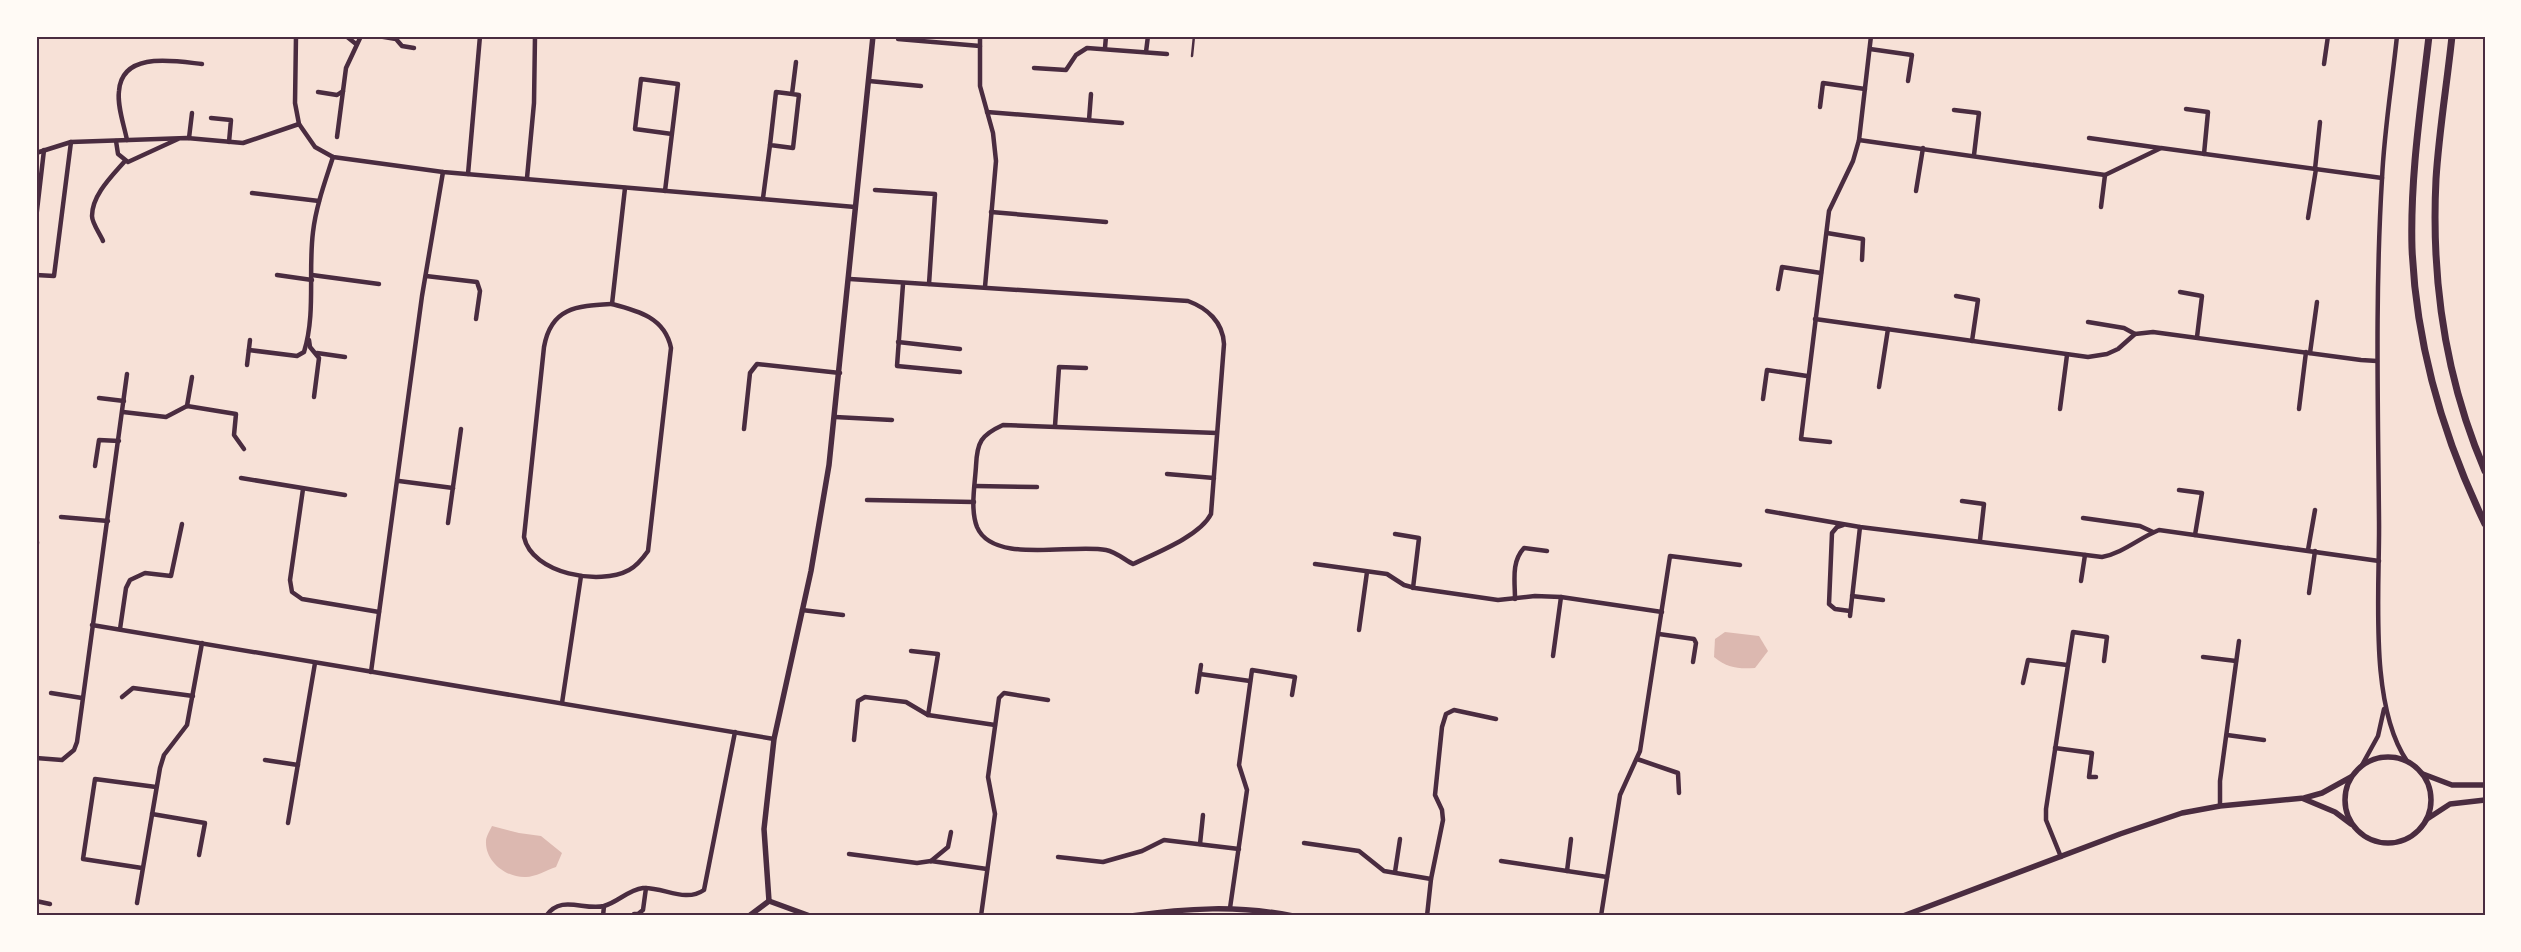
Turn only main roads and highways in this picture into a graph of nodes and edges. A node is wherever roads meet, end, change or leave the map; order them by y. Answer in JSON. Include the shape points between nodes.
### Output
{"nodes":[{"id":1,"x":2429,"y":36,"type":"edge"},
{"id":2,"x":2452,"y":36,"type":"edge"},
{"id":3,"x":2485,"y":471,"type":"edge"},
{"id":4,"x":2485,"y":524,"type":"edge"}],
"edges":[{"from":1,"to":4,"type":"main road","via":[[2414,186],[2412,248],[2418,310],[2426,363],[2442,419],[2461,474]]},
{"from":2,"to":3,"type":"main road","via":[[2436,178],[2436,265],[2441,318],[2453,379]]}]}
